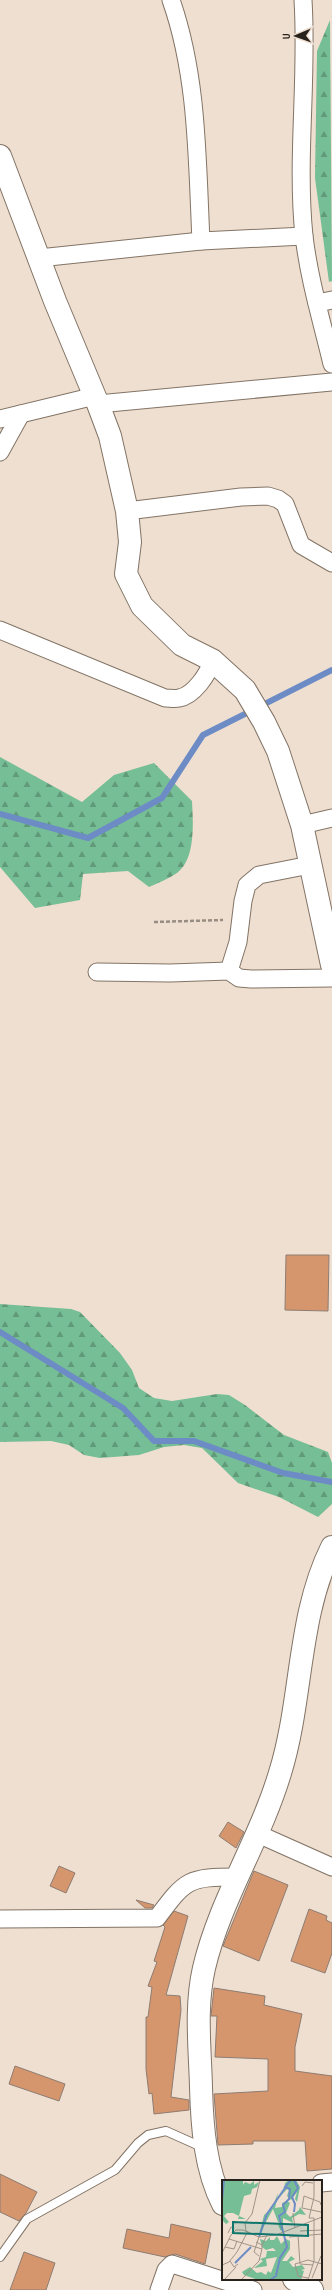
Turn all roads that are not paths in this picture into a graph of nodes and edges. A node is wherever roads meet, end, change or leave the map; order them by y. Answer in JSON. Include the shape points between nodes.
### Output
{"nodes":[{"id":1,"x":171,"y":0,"type":"edge"},
{"id":2,"x":303,"y":0,"type":"edge"},
{"id":3,"x":0,"y":156,"type":"edge"},
{"id":4,"x":304,"y":236,"type":"junction"},
{"id":5,"x":201,"y":241,"type":"junction"},
{"id":6,"x":38,"y":258,"type":"junction"},
{"id":7,"x":325,"y":301,"type":"edge"},
{"id":8,"x":332,"y":364,"type":"edge"},
{"id":9,"x":332,"y":382,"type":"edge"},
{"id":10,"x":97,"y":400,"type":"junction"},
{"id":11,"x":21,"y":414,"type":"junction"},
{"id":12,"x":0,"y":419,"type":"edge"},
{"id":13,"x":0,"y":452,"type":"edge"},
{"id":14,"x":127,"y":511,"type":"junction"},
{"id":15,"x":332,"y":563,"type":"edge"},
{"id":16,"x":0,"y":630,"type":"edge"},
{"id":17,"x":212,"y":660,"type":"junction"},
{"id":18,"x":332,"y":818,"type":"edge"},
{"id":19,"x":302,"y":825,"type":"junction"},
{"id":20,"x":310,"y":865,"type":"junction"},
{"id":21,"x":332,"y":965,"type":"edge"},
{"id":22,"x":229,"y":971,"type":"junction"},
{"id":23,"x":97,"y":972,"type":"dead end"},
{"id":24,"x":332,"y":978,"type":"edge"},
{"id":25,"x":332,"y":1546,"type":"edge"},
{"id":26,"x":258,"y":1834,"type":"junction"},
{"id":27,"x":332,"y":1868,"type":"edge"},
{"id":28,"x":238,"y":1877,"type":"junction"},
{"id":29,"x":0,"y":1919,"type":"edge"},
{"id":30,"x":206,"y":2149,"type":"junction"},
{"id":31,"x":332,"y":2182,"type":"edge"},
{"id":32,"x":322,"y":2183,"type":"edge"},
{"id":33,"x":222,"y":2202,"type":"edge"},
{"id":34,"x":0,"y":2257,"type":"edge"},
{"id":35,"x":293,"y":2280,"type":"edge"},
{"id":36,"x":295,"y":2280,"type":"edge"},
{"id":37,"x":159,"y":2290,"type":"edge"},
{"id":38,"x":253,"y":2290,"type":"edge"},
{"id":39,"x":298,"y":2290,"type":"edge"},
{"id":40,"x":312,"y":2290,"type":"edge"}],
"edges":[{"from":1,"to":5,"type":"street","via":[[179,23],[192,92]]},
{"from":2,"to":4,"type":"street"},
{"from":3,"to":6,"type":"street"},
{"from":4,"to":5,"type":"street"},
{"from":4,"to":7,"type":"street"},
{"from":5,"to":6,"type":"street"},
{"from":6,"to":10,"type":"street"},
{"from":7,"to":8,"type":"street"},
{"from":9,"to":10,"type":"street"},
{"from":10,"to":11,"type":"street"},
{"from":10,"to":14,"type":"street","via":[[117,465]]},
{"from":11,"to":12,"type":"street"},
{"from":11,"to":13,"type":"street"},
{"from":14,"to":15,"type":"street","via":[[268,496],[285,504],[301,545]]},
{"from":14,"to":17,"type":"street","via":[[130,542],[126,574],[142,606],[182,645]]},
{"from":16,"to":17,"type":"street","via":[[165,698],[180,698],[192,691],[210,668]]},
{"from":17,"to":19,"type":"street","via":[[245,690],[264,722],[278,751]]},
{"from":18,"to":19,"type":"street"},
{"from":19,"to":20,"type":"street"},
{"from":20,"to":21,"type":"street"},
{"from":20,"to":22,"type":"street","via":[[258,874],[248,885],[243,901],[238,942]]},
{"from":22,"to":23,"type":"street"},
{"from":22,"to":24,"type":"street","via":[[239,978],[251,979]]},
{"from":25,"to":26,"type":"street","via":[[320,1572],[308,1620],[298,1686],[280,1772]]},
{"from":26,"to":27,"type":"street"},
{"from":26,"to":28,"type":"street"},
{"from":28,"to":29,"type":"street","via":[[208,1877],[186,1883],[157,1918]]},
{"from":28,"to":30,"type":"street","via":[[212,1943],[200,1993],[199,2026]]},
{"from":30,"to":33,"type":"street","via":[[215,2188]]},
{"from":30,"to":34,"type":"lane","via":[[166,2131],[148,2135],[115,2170],[27,2219]]},
{"from":31,"to":32,"type":"street"},
{"from":35,"to":39,"type":"street"},
{"from":36,"to":40,"type":"street"},
{"from":37,"to":38,"type":"street","via":[[166,2270],[172,2264]]}]}
